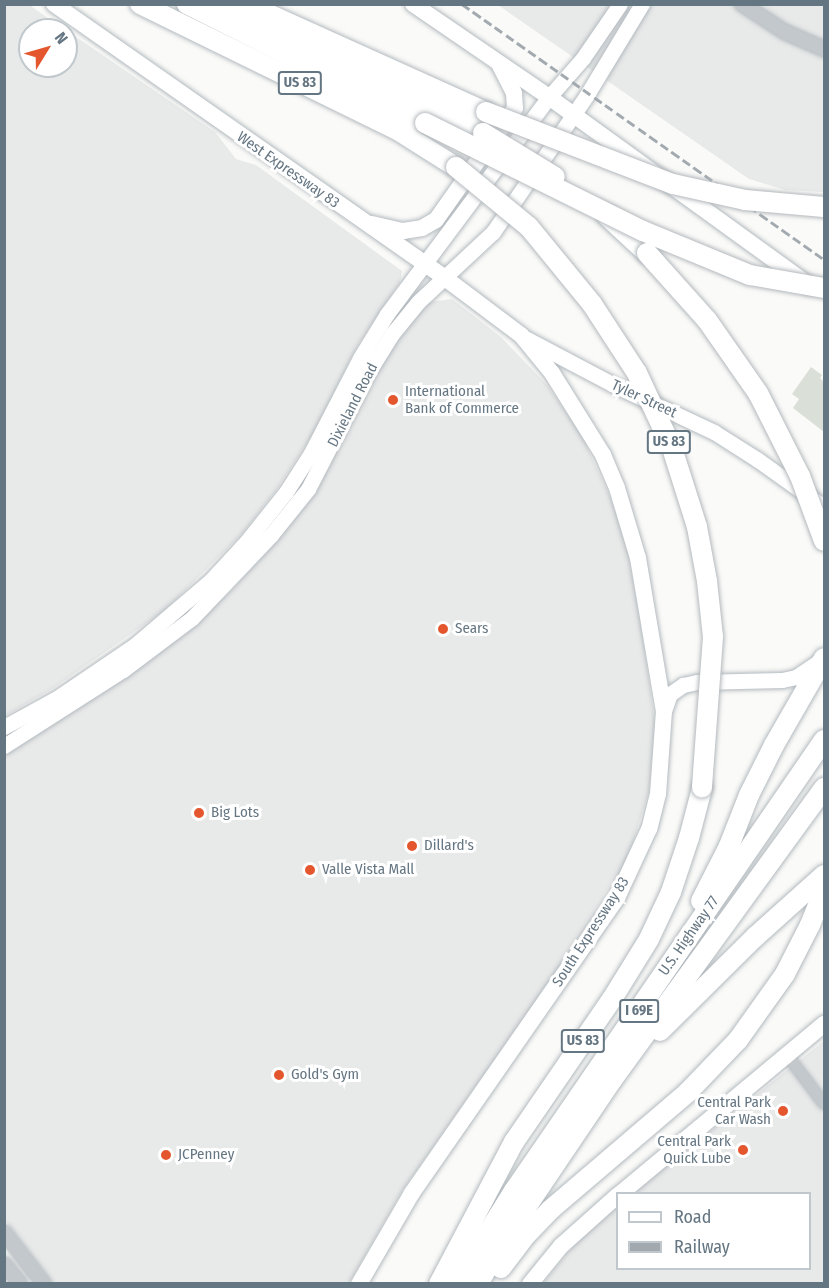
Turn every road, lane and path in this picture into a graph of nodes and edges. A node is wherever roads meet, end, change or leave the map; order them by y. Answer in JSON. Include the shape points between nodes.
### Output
{"nodes":[{"id":1,"x":54,"y":4,"type":"edge"},
{"id":2,"x":140,"y":4,"type":"edge"},
{"id":3,"x":187,"y":4,"type":"edge"},
{"id":4,"x":220,"y":4,"type":"edge"},
{"id":5,"x":248,"y":4,"type":"edge"},
{"id":6,"x":412,"y":4,"type":"edge"},
{"id":7,"x":620,"y":4,"type":"edge"},
{"id":8,"x":642,"y":4,"type":"edge"},
{"id":9,"x":742,"y":4,"type":"edge"},
{"id":10,"x":825,"y":49,"type":"edge"},
{"id":11,"x":498,"y":63,"type":"junction"},
{"id":12,"x":549,"y":97,"type":"junction"},
{"id":13,"x":571,"y":114,"type":"junction"},
{"id":14,"x":825,"y":207,"type":"edge"},
{"id":15,"x":362,"y":222,"type":"junction"},
{"id":16,"x":425,"y":264,"type":"junction"},
{"id":17,"x":445,"y":278,"type":"junction"},
{"id":18,"x":825,"y":288,"type":"edge"},
{"id":19,"x":825,"y":296,"type":"edge"},
{"id":20,"x":521,"y":335,"type":"junction"},
{"id":21,"x":825,"y":507,"type":"edge"},
{"id":22,"x":825,"y":541,"type":"edge"},
{"id":23,"x":824,"y":658,"type":"edge"},
{"id":24,"x":664,"y":711,"type":"junction"},
{"id":25,"x":4,"y":727,"type":"edge"},
{"id":26,"x":825,"y":740,"type":"edge"},
{"id":27,"x":4,"y":746,"type":"edge"},
{"id":28,"x":825,"y":788,"type":"edge"},
{"id":29,"x":825,"y":875,"type":"edge"},
{"id":30,"x":825,"y":890,"type":"edge"},
{"id":31,"x":659,"y":980,"type":"junction"},
{"id":32,"x":825,"y":1024,"type":"edge"},
{"id":33,"x":787,"y":1055,"type":"junction"},
{"id":34,"x":612,"y":1080,"type":"junction"},
{"id":35,"x":825,"y":1104,"type":"edge"},
{"id":36,"x":621,"y":1192,"type":"edge"},
{"id":37,"x":616,"y":1197,"type":"edge"},
{"id":38,"x":4,"y":1232,"type":"edge"},
{"id":39,"x":4,"y":1264,"type":"edge"},
{"id":40,"x":20,"y":1284,"type":"edge"},
{"id":41,"x":44,"y":1284,"type":"edge"},
{"id":42,"x":359,"y":1284,"type":"edge"},
{"id":43,"x":439,"y":1284,"type":"edge"},
{"id":44,"x":456,"y":1284,"type":"edge"},
{"id":45,"x":478,"y":1284,"type":"edge"},
{"id":46,"x":490,"y":1284,"type":"edge"},
{"id":47,"x":530,"y":1284,"type":"edge"}],
"edges":[{"from":1,"to":15,"type":"main road","name":"West Expressway 83"},
{"from":2,"to":43,"type":"highway","number":"US 83","bridge":true,"via":[[399,131],[456,167],[529,227],[592,304],[637,373],[672,448],[697,527],[713,637],[702,788],[689,838],[649,939],[514,1142]]},
{"from":3,"to":18,"type":"highway","bridge":true,"via":[[643,231],[750,275]]},
{"from":4,"to":22,"type":"highway","number":"US 83","bridge":true,"via":[[483,133],[555,177],[603,213],[694,304],[742,368],[773,419]]},
{"from":5,"to":14,"type":"highway","bridge":true,"via":[[486,112],[673,184],[745,200]]},
{"from":6,"to":11,"type":"main road"},
{"from":7,"to":12,"type":"main road","name":"Dixieland Road","via":[[583,58]]},
{"from":8,"to":13,"type":"main road","name":"Dixieland Road"},
{"from":9,"to":10,"type":"street","via":[[785,32]]},
{"from":11,"to":12,"type":"main road"},
{"from":11,"to":15,"type":"main road","via":[[514,93],[515,108],[436,220],[422,228],[404,231]]},
{"from":12,"to":13,"type":"main road"},
{"from":12,"to":16,"type":"main road","name":"Dixieland Road"},
{"from":13,"to":17,"type":"main road","name":"Dixieland Road","via":[[493,231]]},
{"from":13,"to":19,"type":"main road"},
{"from":15,"to":16,"type":"main road","name":"West Expressway 83"},
{"from":16,"to":17,"type":"main road","name":"West Expressway 83"},
{"from":16,"to":25,"type":"main road","name":"Dixieland Road","via":[[373,336],[326,427],[286,492],[210,581],[135,645],[57,698]]},
{"from":17,"to":20,"type":"main road","name":"West Expressway 83"},
{"from":17,"to":27,"type":"main road","name":"Dixieland Road","via":[[392,334],[308,489],[243,567],[206,606],[155,647]]},
{"from":20,"to":21,"type":"main road","name":"Tyler Street","via":[[714,432]]},
{"from":20,"to":24,"type":"main road","name":"West Expressway 83","via":[[578,411],[617,488],[638,558]]},
{"from":23,"to":24,"type":"main road","name":"South Expressway 83","via":[[796,677],[782,681],[683,685],[670,694]]},
{"from":23,"to":31,"type":"highway","via":[[774,745],[729,846]]},
{"from":24,"to":42,"type":"main road","name":"South Expressway 83","via":[[658,794],[641,848],[617,898],[412,1193]]},
{"from":26,"to":31,"type":"highway","name":"U.S. Highway 77","number":"I 69E"},
{"from":28,"to":34,"type":"highway","name":"U.S. Highway 77","number":"I 69E"},
{"from":29,"to":34,"type":"highway","via":[[712,978]]},
{"from":30,"to":46,"type":"highway","via":[[771,997],[720,1061],[550,1210],[512,1252]]},
{"from":31,"to":44,"type":"highway","name":"U.S. Highway 77","number":"I 69E","via":[[514,1191]]},
{"from":32,"to":33,"type":"main road"},
{"from":33,"to":35,"type":"street"},
{"from":33,"to":36,"type":"main road"},
{"from":34,"to":45,"type":"highway","name":"U.S. Highway 77","number":"I 69E"},
{"from":37,"to":47,"type":"main road","via":[[561,1246]]},
{"from":38,"to":41,"type":"street"},
{"from":39,"to":40,"type":"street"}]}
